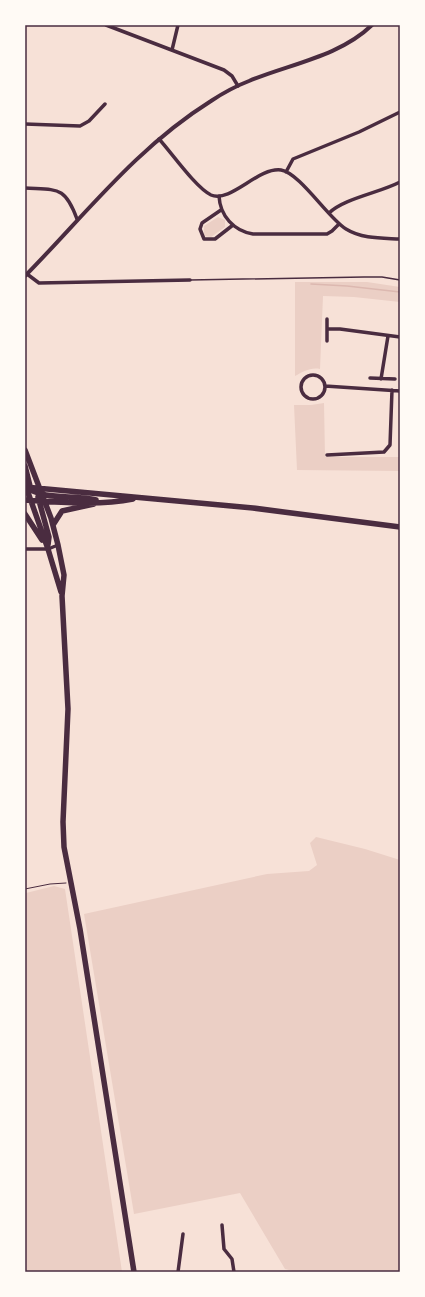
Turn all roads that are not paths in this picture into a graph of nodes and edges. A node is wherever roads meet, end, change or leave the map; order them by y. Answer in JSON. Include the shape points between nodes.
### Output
{"nodes":[{"id":1,"x":106,"y":25,"type":"edge"},
{"id":2,"x":178,"y":25,"type":"edge"},
{"id":3,"x":372,"y":25,"type":"edge"},
{"id":4,"x":112,"y":26,"type":"edge"},
{"id":5,"x":172,"y":50,"type":"junction"},
{"id":6,"x":238,"y":86,"type":"junction"},
{"id":7,"x":105,"y":104,"type":"dead end"},
{"id":8,"x":400,"y":112,"type":"edge"},
{"id":9,"x":25,"y":124,"type":"edge"},
{"id":10,"x":159,"y":139,"type":"junction"},
{"id":11,"x":286,"y":172,"type":"junction"},
{"id":12,"x":400,"y":182,"type":"edge"},
{"id":13,"x":25,"y":188,"type":"edge"},
{"id":14,"x":219,"y":196,"type":"junction"},
{"id":15,"x":221,"y":210,"type":"junction"},
{"id":16,"x":329,"y":213,"type":"junction"},
{"id":17,"x":77,"y":220,"type":"junction"},
{"id":18,"x":339,"y":224,"type":"junction"},
{"id":19,"x":232,"y":225,"type":"junction"},
{"id":20,"x":400,"y":238,"type":"edge"},
{"id":21,"x":26,"y":275,"type":"edge"},
{"id":22,"x":190,"y":280,"type":"joint"},
{"id":23,"x":400,"y":280,"type":"edge"},
{"id":24,"x":327,"y":320,"type":"dead end"},
{"id":25,"x":327,"y":329,"type":"junction"},
{"id":26,"x":388,"y":336,"type":"junction"},
{"id":27,"x":400,"y":337,"type":"edge"},
{"id":28,"x":327,"y":341,"type":"dead end"},
{"id":29,"x":370,"y":378,"type":"dead end"},
{"id":30,"x":381,"y":379,"type":"junction"},
{"id":31,"x":395,"y":379,"type":"dead end"},
{"id":32,"x":325,"y":386,"type":"junction"},
{"id":33,"x":392,"y":390,"type":"junction"},
{"id":34,"x":400,"y":391,"type":"edge"},
{"id":35,"x":25,"y":450,"type":"edge"},
{"id":36,"x":327,"y":455,"type":"dead end"},
{"id":37,"x":25,"y":466,"type":"edge"},
{"id":38,"x":28,"y":491,"type":"edge"},
{"id":39,"x":39,"y":494,"type":"junction"},
{"id":40,"x":138,"y":498,"type":"junction"},
{"id":41,"x":45,"y":501,"type":"junction"},
{"id":42,"x":101,"y":502,"type":"junction"},
{"id":43,"x":25,"y":514,"type":"edge"},
{"id":44,"x":53,"y":525,"type":"junction"},
{"id":45,"x":400,"y":527,"type":"edge"},
{"id":46,"x":58,"y":545,"type":"junction"},
{"id":47,"x":25,"y":549,"type":"edge"},
{"id":48,"x":48,"y":549,"type":"junction"},
{"id":49,"x":62,"y":596,"type":"junction"},
{"id":50,"x":222,"y":1225,"type":"dead end"},
{"id":51,"x":183,"y":1234,"type":"dead end"},
{"id":52,"x":134,"y":1272,"type":"edge"},
{"id":53,"x":178,"y":1272,"type":"edge"},
{"id":54,"x":234,"y":1272,"type":"edge"}],
"edges":[{"from":1,"to":4,"type":"street"},
{"from":2,"to":5,"type":"street"},
{"from":3,"to":6,"type":"street","via":[[341,47]]},
{"from":4,"to":5,"type":"street"},
{"from":5,"to":6,"type":"street","via":[[228,72]]},
{"from":6,"to":10,"type":"street","via":[[211,101]]},
{"from":7,"to":9,"type":"street","via":[[89,121],[80,126]]},
{"from":8,"to":11,"type":"street","via":[[293,159]]},
{"from":10,"to":14,"type":"street","via":[[204,191]]},
{"from":10,"to":17,"type":"street","via":[[113,180]]},
{"from":11,"to":14,"type":"street","via":[[269,171],[224,196]]},
{"from":11,"to":16,"type":"street"},
{"from":12,"to":16,"type":"street","via":[[349,202]]},
{"from":13,"to":17,"type":"street","via":[[48,189],[63,193],[71,201]]},
{"from":14,"to":15,"type":"street"},
{"from":15,"to":19,"type":"street"},
{"from":15,"to":19,"type":"street","via":[[202,223],[200,234],[204,239],[215,239]]},
{"from":16,"to":18,"type":"street"},
{"from":17,"to":21,"type":"street"},
{"from":18,"to":19,"type":"street","via":[[332,232],[312,235],[253,234],[242,232]]},
{"from":18,"to":20,"type":"street","via":[[362,236]]},
{"from":21,"to":22,"type":"street","via":[[39,283]]},
{"from":22,"to":23,"type":"lane","via":[[382,277]]},
{"from":24,"to":25,"type":"street"},
{"from":25,"to":26,"type":"street"},
{"from":25,"to":28,"type":"street"},
{"from":26,"to":27,"type":"street"},
{"from":26,"to":30,"type":"street"},
{"from":29,"to":30,"type":"street"},
{"from":30,"to":31,"type":"street"},
{"from":32,"to":32,"type":"street","via":[[321,396],[313,400],[304,396],[300,387],[304,378],[313,375],[322,378]]},
{"from":32,"to":33,"type":"street"},
{"from":33,"to":34,"type":"street"},
{"from":33,"to":36,"type":"street","via":[[390,446],[384,452]]},
{"from":35,"to":39,"type":"highway"},
{"from":37,"to":38,"type":"highway"},
{"from":38,"to":39,"type":"highway"},
{"from":38,"to":39,"type":"highway"},
{"from":38,"to":48,"type":"highway"},
{"from":39,"to":40,"type":"highway"},
{"from":39,"to":41,"type":"highway"},
{"from":39,"to":42,"type":"highway","via":[[88,498]]},
{"from":39,"to":48,"type":"highway","via":[[49,537]]},
{"from":40,"to":42,"type":"highway","via":[[120,502]]},
{"from":40,"to":45,"type":"highway","via":[[253,508]]},
{"from":41,"to":42,"type":"highway"},
{"from":41,"to":44,"type":"highway"},
{"from":42,"to":44,"type":"highway","via":[[62,511]]},
{"from":43,"to":48,"type":"highway"},
{"from":44,"to":46,"type":"highway"},
{"from":46,"to":48,"type":"street"},
{"from":46,"to":49,"type":"highway","via":[[64,575]]},
{"from":47,"to":48,"type":"street"},
{"from":48,"to":49,"type":"highway"},
{"from":49,"to":52,"type":"highway","via":[[68,709],[64,847],[81,937]]},
{"from":50,"to":54,"type":"street","via":[[224,1249],[232,1259]]},
{"from":51,"to":53,"type":"street"}]}
